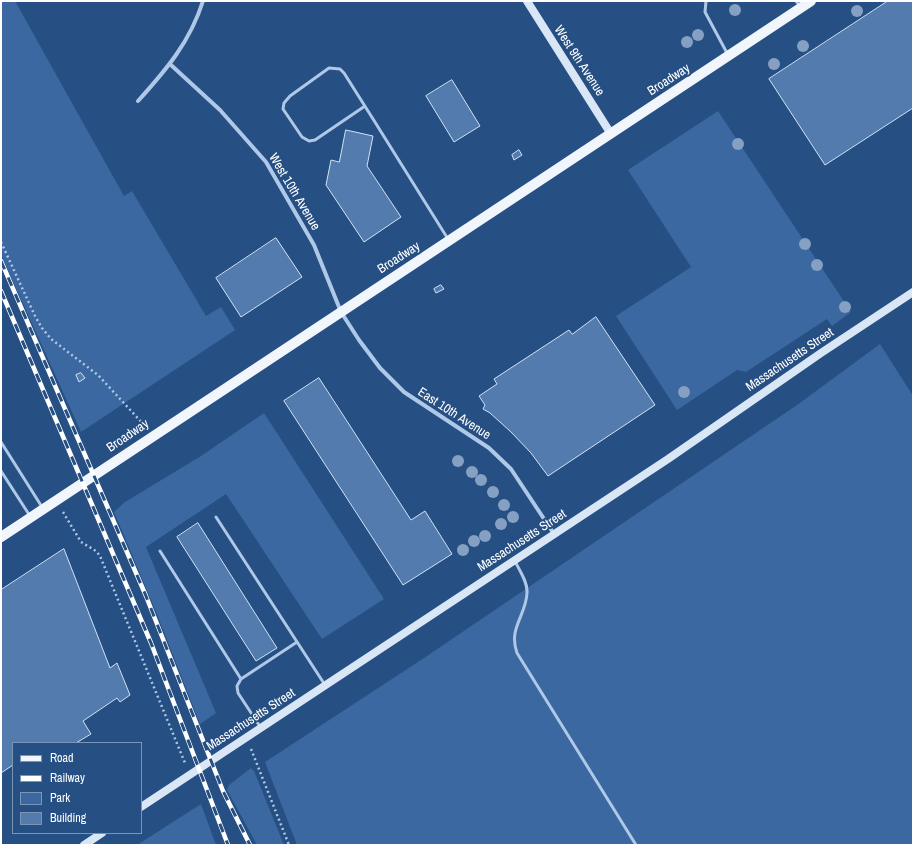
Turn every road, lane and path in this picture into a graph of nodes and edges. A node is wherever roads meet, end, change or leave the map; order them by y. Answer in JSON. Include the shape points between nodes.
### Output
{"nodes":[{"id":1,"x":204,"y":1,"type":"edge"},
{"id":2,"x":527,"y":1,"type":"edge"},
{"id":3,"x":706,"y":1,"type":"edge"},
{"id":4,"x":811,"y":1,"type":"edge"},
{"id":5,"x":798,"y":4,"type":"edge"},
{"id":6,"x":729,"y":56,"type":"junction"},
{"id":7,"x":171,"y":65,"type":"junction"},
{"id":8,"x":138,"y":102,"type":"dead end"},
{"id":9,"x":365,"y":106,"type":"junction"},
{"id":10,"x":611,"y":134,"type":"junction"},
{"id":11,"x":449,"y":241,"type":"junction"},
{"id":12,"x":1,"y":242,"type":"edge"},
{"id":13,"x":913,"y":292,"type":"edge"},
{"id":14,"x":341,"y":312,"type":"junction"},
{"id":15,"x":153,"y":435,"type":"junction"},
{"id":16,"x":1,"y":442,"type":"edge"},
{"id":17,"x":1,"y":470,"type":"edge"},
{"id":18,"x":56,"y":500,"type":"junction"},
{"id":19,"x":43,"y":509,"type":"junction"},
{"id":20,"x":30,"y":517,"type":"junction"},
{"id":21,"x":216,"y":517,"type":"dead end"},
{"id":22,"x":554,"y":534,"type":"junction"},
{"id":23,"x":1,"y":537,"type":"edge"},
{"id":24,"x":160,"y":551,"type":"dead end"},
{"id":25,"x":515,"y":560,"type":"junction"},
{"id":26,"x":297,"y":642,"type":"junction"},
{"id":27,"x":241,"y":679,"type":"junction"},
{"id":28,"x":326,"y":686,"type":"junction"},
{"id":29,"x":261,"y":728,"type":"junction"},
{"id":30,"x":247,"y":738,"type":"junction"},
{"id":31,"x":189,"y":775,"type":"junction"},
{"id":32,"x":142,"y":806,"type":"edge"},
{"id":33,"x":100,"y":834,"type":"edge"},
{"id":34,"x":84,"y":845,"type":"edge"},
{"id":35,"x":289,"y":845,"type":"edge"},
{"id":36,"x":636,"y":845,"type":"edge"}],
"edges":[{"from":1,"to":7,"type":"street","via":[[189,35]]},
{"from":2,"to":10,"type":"street","name":"West 9th Avenue"},
{"from":3,"to":6,"type":"lane","via":[[705,12]]},
{"from":4,"to":5,"type":"main road","name":"Broadway"},
{"from":5,"to":6,"type":"main road","name":"Broadway"},
{"from":6,"to":10,"type":"main road","name":"Broadway"},
{"from":7,"to":8,"type":"street"},
{"from":7,"to":14,"type":"street","name":"West 10th Avenue","via":[[220,110],[266,162],[314,245]]},
{"from":9,"to":9,"type":"lane","via":[[316,140],[309,141],[302,137],[283,109],[290,96],[334,67],[340,68],[344,73]]},
{"from":9,"to":11,"type":"lane"},
{"from":10,"to":11,"type":"main road","name":"Broadway"},
{"from":11,"to":14,"type":"main road","name":"Broadway"},
{"from":12,"to":15,"type":"path","via":[[42,328],[51,339],[98,375]]},
{"from":13,"to":22,"type":"street","name":"Massachusetts Street"},
{"from":14,"to":15,"type":"main road","name":"Broadway"},
{"from":14,"to":22,"type":"street","name":"East 10th Avenue","via":[[380,368],[404,392],[489,448],[511,469]]},
{"from":15,"to":18,"type":"main road","name":"Broadway"},
{"from":16,"to":19,"type":"lane"},
{"from":17,"to":20,"type":"lane"},
{"from":18,"to":19,"type":"main road","name":"Broadway"},
{"from":18,"to":31,"type":"path","via":[[81,542],[100,556]]},
{"from":19,"to":20,"type":"main road","name":"Broadway"},
{"from":20,"to":23,"type":"main road","name":"Broadway"},
{"from":21,"to":26,"type":"lane"},
{"from":22,"to":25,"type":"street","name":"Massachusetts Street"},
{"from":24,"to":27,"type":"lane"},
{"from":25,"to":28,"type":"street","name":"Massachusetts Street"},
{"from":25,"to":36,"type":"lane","via":[[526,583],[527,592],[513,636],[517,653]]},
{"from":26,"to":27,"type":"lane"},
{"from":26,"to":28,"type":"lane"},
{"from":27,"to":29,"type":"lane","via":[[237,686],[238,693]]},
{"from":28,"to":29,"type":"street","name":"Massachusetts Street"},
{"from":29,"to":30,"type":"street","name":"Massachusetts Street"},
{"from":30,"to":31,"type":"street","name":"Massachusetts Street"},
{"from":30,"to":35,"type":"path"},
{"from":31,"to":32,"type":"street","name":"Massachusetts Street"},
{"from":33,"to":34,"type":"street"}]}
